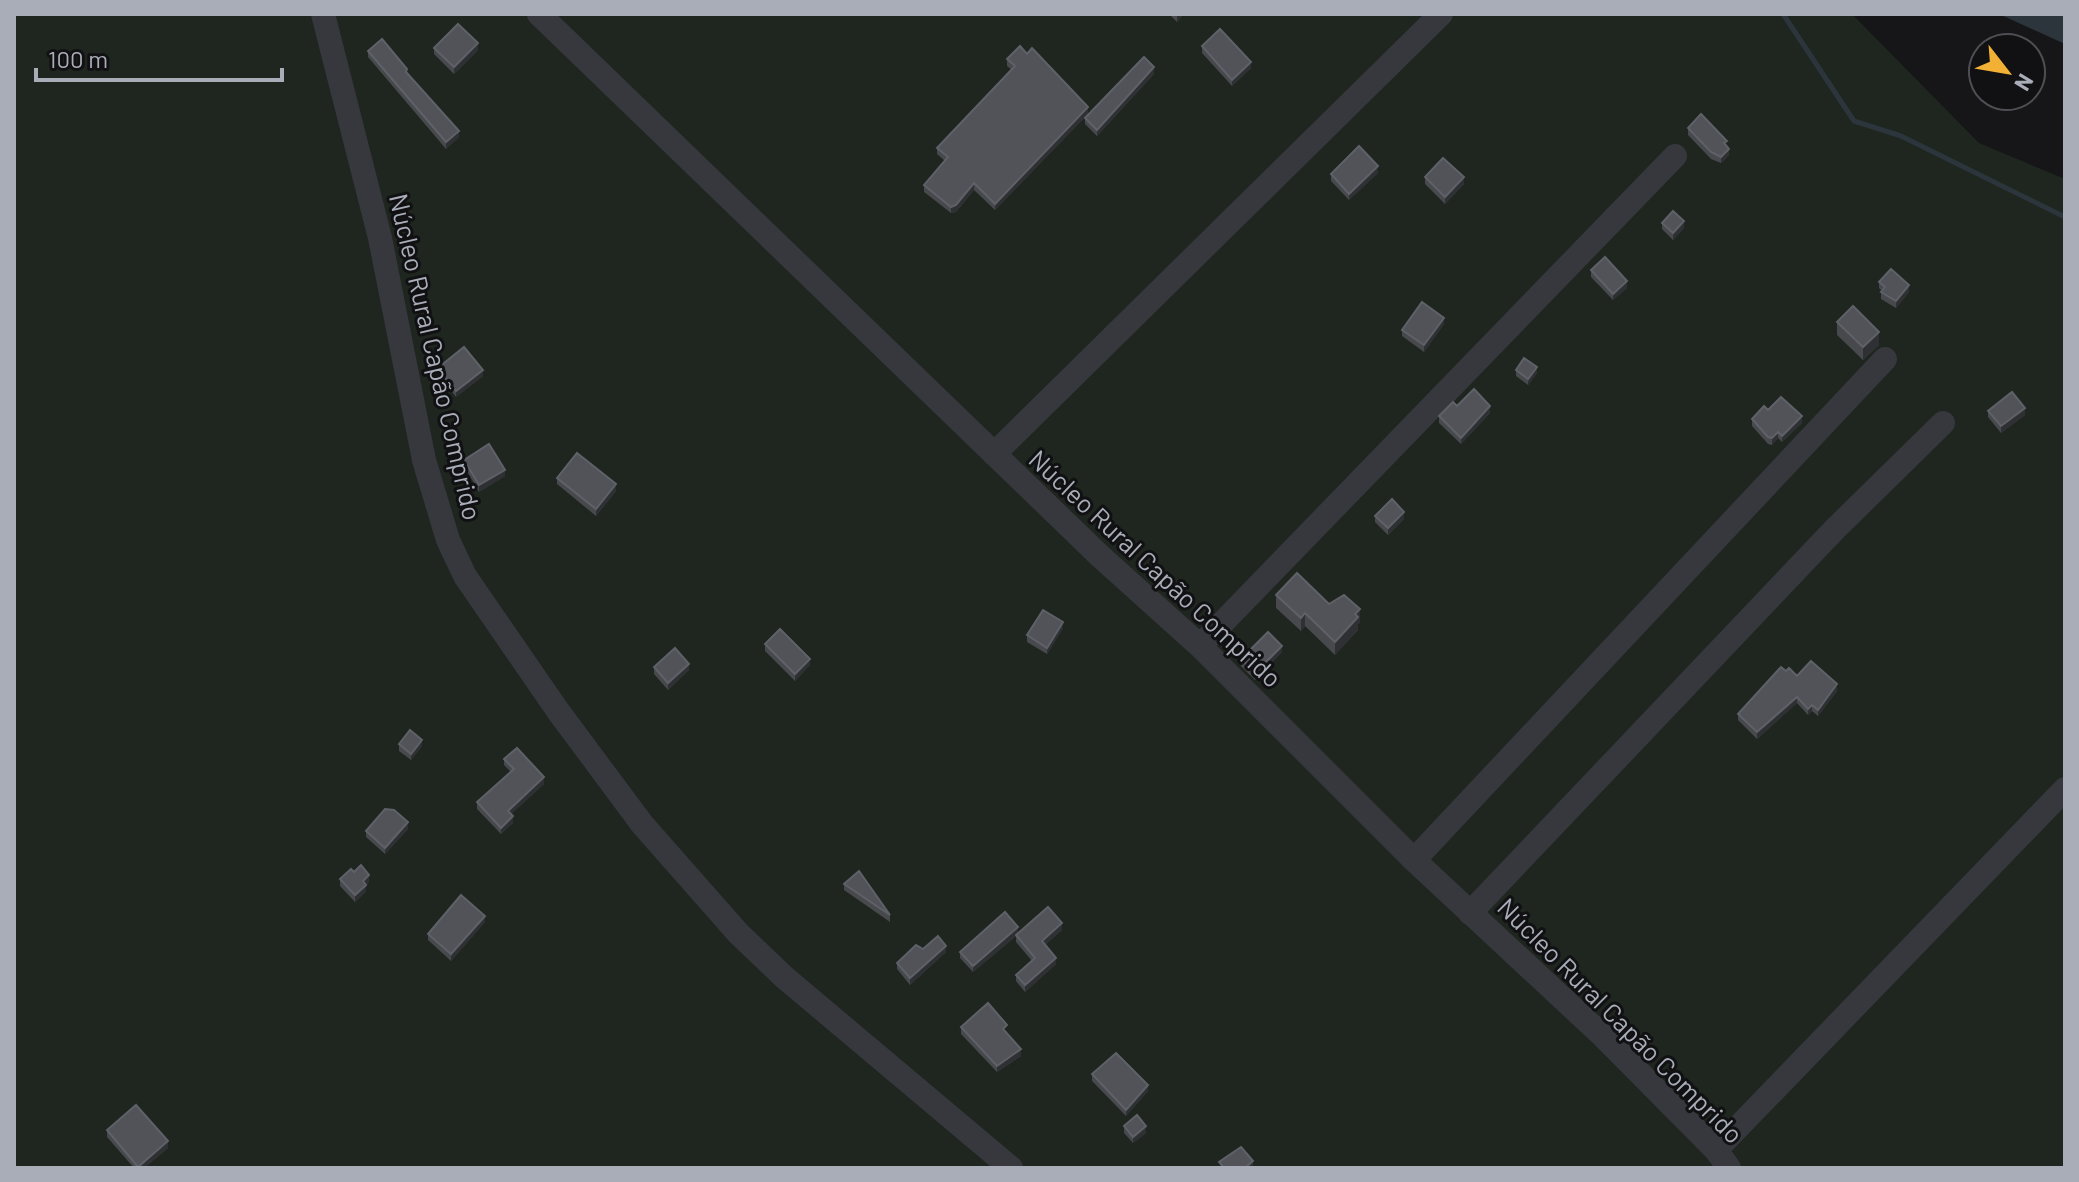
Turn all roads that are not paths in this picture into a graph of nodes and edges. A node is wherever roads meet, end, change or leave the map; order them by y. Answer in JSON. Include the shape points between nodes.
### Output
{"nodes":[{"id":1,"x":323,"y":14,"type":"edge"},
{"id":2,"x":539,"y":14,"type":"edge"},
{"id":3,"x":1441,"y":14,"type":"edge"},
{"id":4,"x":1675,"y":156,"type":"dead end"},
{"id":5,"x":1885,"y":359,"type":"dead end"},
{"id":6,"x":1943,"y":423,"type":"dead end"},
{"id":7,"x":994,"y":454,"type":"junction"},
{"id":8,"x":1200,"y":646,"type":"junction"},
{"id":9,"x":2061,"y":802,"type":"edge"},
{"id":10,"x":1414,"y":860,"type":"junction"},
{"id":11,"x":1470,"y":913,"type":"junction"},
{"id":12,"x":1722,"y":1159,"type":"edge"},
{"id":13,"x":1011,"y":1168,"type":"edge"}],
"edges":[{"from":1,"to":13,"type":"street","name":"Núcleo Rural Capão Comprido","via":[[380,238],[424,460],[448,540],[465,576],[642,824],[738,933]]},
{"from":2,"to":7,"type":"street","name":"Núcleo Rural Capão Comprido"},
{"from":3,"to":7,"type":"street"},
{"from":4,"to":8,"type":"street"},
{"from":5,"to":10,"type":"street"},
{"from":6,"to":11,"type":"street","via":[[1834,530]]},
{"from":7,"to":8,"type":"street","name":"Núcleo Rural Capão Comprido"},
{"from":8,"to":10,"type":"street","name":"Núcleo Rural Capão Comprido"},
{"from":9,"to":12,"type":"street"},
{"from":10,"to":11,"type":"street","name":"Núcleo Rural Capão Comprido"},
{"from":11,"to":12,"type":"street","name":"Núcleo Rural Capão Comprido","via":[[1603,1036]]}]}
